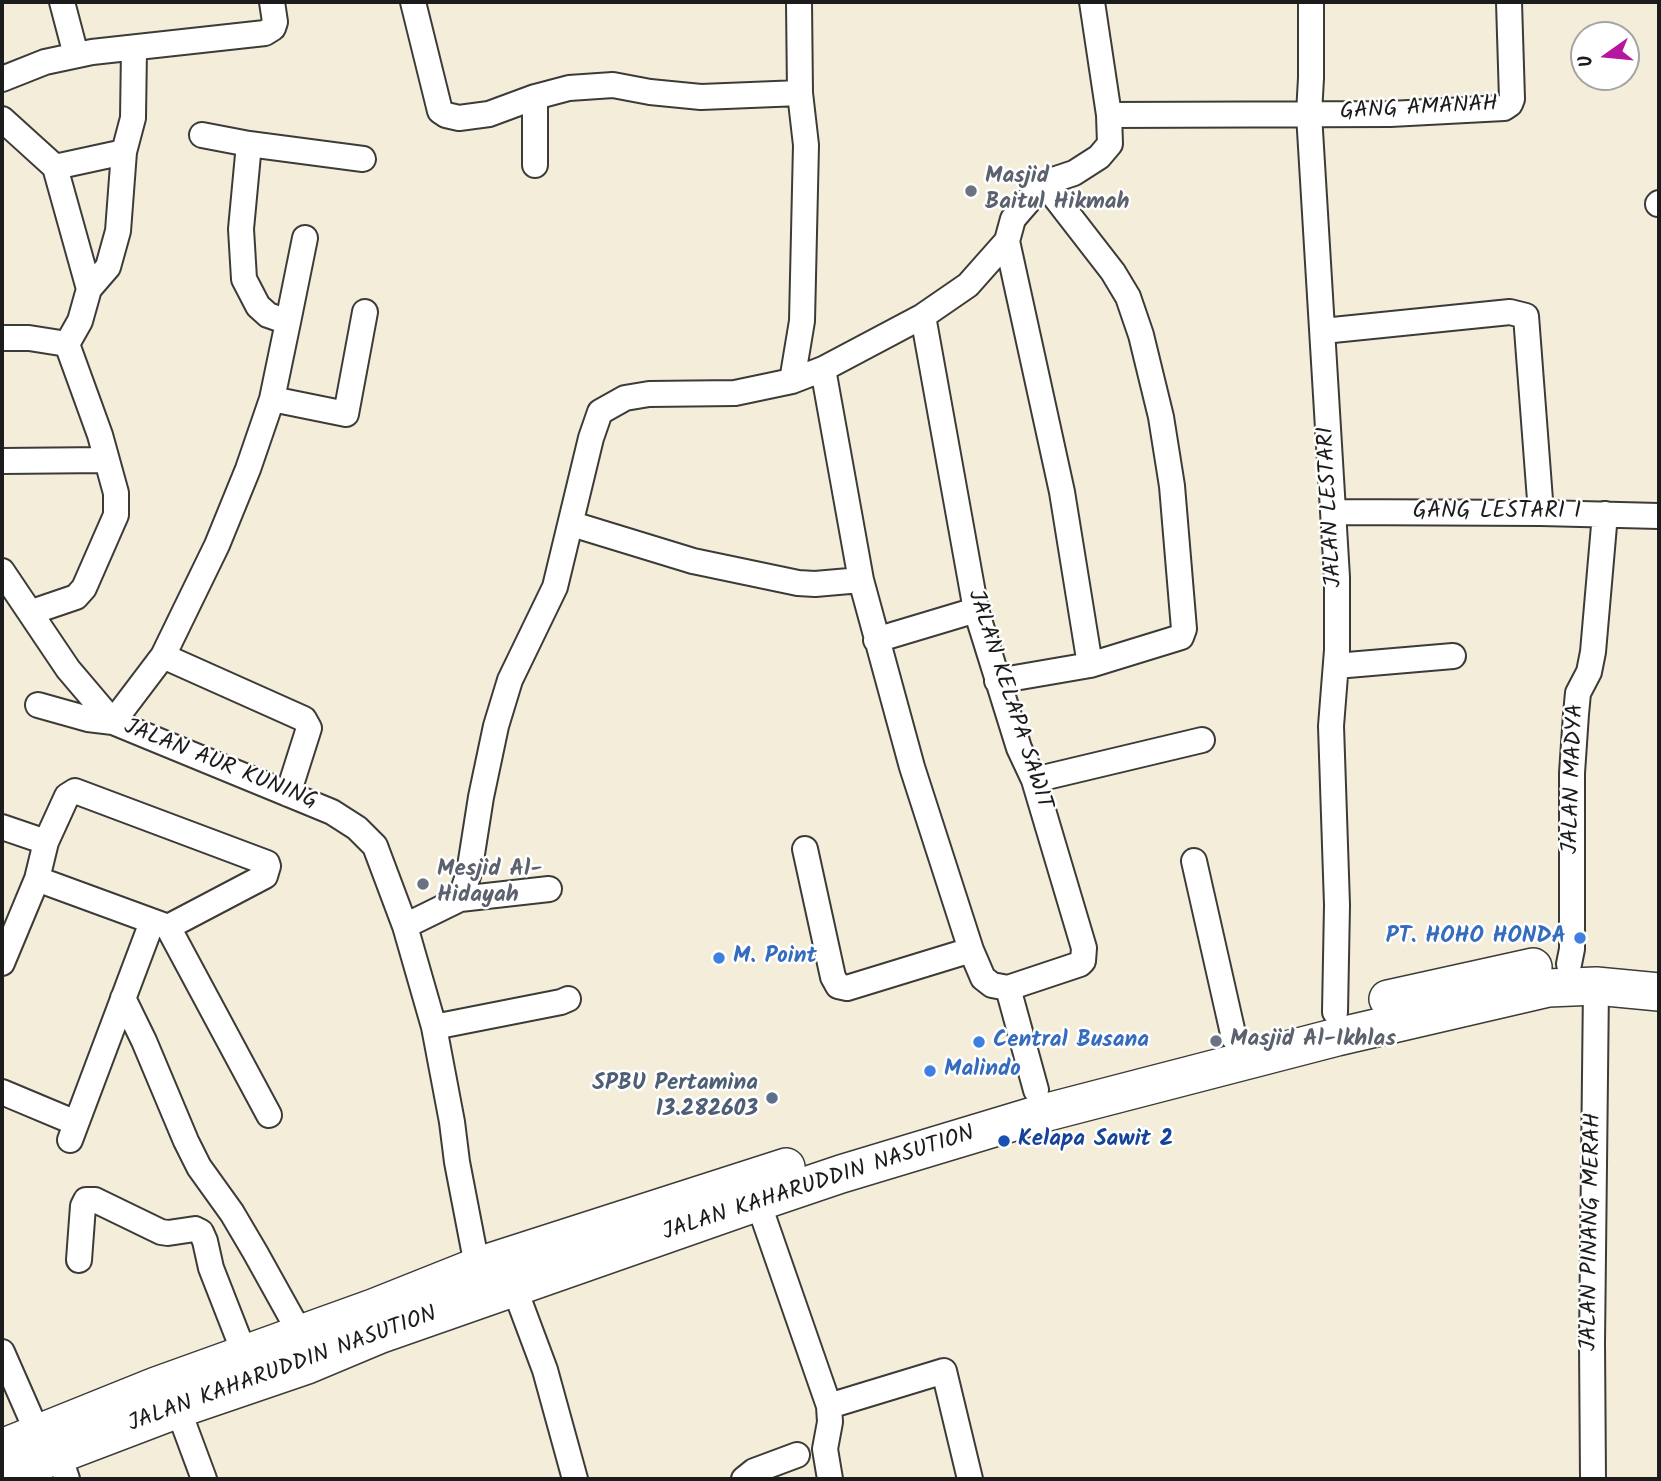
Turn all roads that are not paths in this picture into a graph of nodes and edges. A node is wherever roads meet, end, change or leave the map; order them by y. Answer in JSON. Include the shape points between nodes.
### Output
{"nodes":[{"id":1,"x":62,"y":2,"type":"edge"},
{"id":2,"x":272,"y":2,"type":"edge"},
{"id":3,"x":413,"y":2,"type":"edge"},
{"id":4,"x":799,"y":2,"type":"edge"},
{"id":5,"x":1092,"y":2,"type":"edge"},
{"id":6,"x":1311,"y":2,"type":"edge"},
{"id":7,"x":1509,"y":2,"type":"edge"},
{"id":8,"x":134,"y":49,"type":"junction"},
{"id":9,"x":76,"y":55,"type":"junction"},
{"id":10,"x":2,"y":79,"type":"edge"},
{"id":11,"x":800,"y":93,"type":"junction"},
{"id":12,"x":535,"y":97,"type":"junction"},
{"id":13,"x":1309,"y":114,"type":"junction"},
{"id":14,"x":1109,"y":115,"type":"junction"},
{"id":15,"x":2,"y":119,"type":"edge"},
{"id":16,"x":202,"y":135,"type":"dead end"},
{"id":17,"x":249,"y":144,"type":"junction"},
{"id":18,"x":124,"y":152,"type":"junction"},
{"id":19,"x":363,"y":159,"type":"dead end"},
{"id":20,"x":535,"y":165,"type":"dead end"},
{"id":21,"x":55,"y":167,"type":"junction"},
{"id":22,"x":1044,"y":183,"type":"junction"},
{"id":23,"x":305,"y":238,"type":"dead end"},
{"id":24,"x":1007,"y":241,"type":"junction"},
{"id":25,"x":89,"y":289,"type":"junction"},
{"id":26,"x":365,"y":312,"type":"dead end"},
{"id":27,"x":923,"y":316,"type":"junction"},
{"id":28,"x":288,"y":322,"type":"junction"},
{"id":29,"x":1323,"y":331,"type":"junction"},
{"id":30,"x":2,"y":338,"type":"edge"},
{"id":31,"x":67,"y":344,"type":"junction"},
{"id":32,"x":823,"y":369,"type":"junction"},
{"id":33,"x":792,"y":381,"type":"junction"},
{"id":34,"x":272,"y":399,"type":"junction"},
{"id":35,"x":106,"y":460,"type":"junction"},
{"id":36,"x":2,"y":461,"type":"edge"},
{"id":37,"x":1334,"y":512,"type":"junction"},
{"id":38,"x":1541,"y":513,"type":"junction"},
{"id":39,"x":1605,"y":514,"type":"junction"},
{"id":40,"x":1659,"y":516,"type":"edge"},
{"id":41,"x":572,"y":524,"type":"junction"},
{"id":42,"x":2,"y":571,"type":"edge"},
{"id":43,"x":861,"y":580,"type":"junction"},
{"id":44,"x":976,"y":610,"type":"junction"},
{"id":45,"x":32,"y":612,"type":"junction"},
{"id":46,"x":876,"y":640,"type":"junction"},
{"id":47,"x":163,"y":656,"type":"junction"},
{"id":48,"x":1453,"y":656,"type":"dead end"},
{"id":49,"x":1090,"y":665,"type":"junction"},
{"id":50,"x":1336,"y":666,"type":"junction"},
{"id":51,"x":997,"y":681,"type":"junction"},
{"id":52,"x":38,"y":705,"type":"dead end"},
{"id":53,"x":113,"y":722,"type":"junction"},
{"id":54,"x":1202,"y":740,"type":"dead end"},
{"id":55,"x":1034,"y":780,"type":"junction"},
{"id":56,"x":288,"y":794,"type":"junction"},
{"id":57,"x":2,"y":827,"type":"edge"},
{"id":58,"x":46,"y":842,"type":"junction"},
{"id":59,"x":804,"y":849,"type":"dead end"},
{"id":60,"x":1194,"y":861,"type":"dead end"},
{"id":61,"x":37,"y":878,"type":"junction"},
{"id":62,"x":549,"y":889,"type":"dead end"},
{"id":63,"x":460,"y":899,"type":"junction"},
{"id":64,"x":160,"y":925,"type":"junction"},
{"id":65,"x":405,"y":926,"type":"junction"},
{"id":66,"x":971,"y":950,"type":"junction"},
{"id":67,"x":2,"y":959,"type":"edge"},
{"id":68,"x":1659,"y":970,"type":"edge"},
{"id":69,"x":1583,"y":975,"type":"junction"},
{"id":70,"x":1008,"y":988,"type":"junction"},
{"id":71,"x":1659,"y":992,"type":"edge"},
{"id":72,"x":123,"y":998,"type":"junction"},
{"id":73,"x":568,"y":999,"type":"dead end"},
{"id":74,"x":1335,"y":1012,"type":"junction"},
{"id":75,"x":435,"y":1027,"type":"junction"},
{"id":76,"x":1234,"y":1038,"type":"junction"},
{"id":77,"x":1035,"y":1090,"type":"junction"},
{"id":78,"x":2,"y":1092,"type":"edge"},
{"id":79,"x":269,"y":1115,"type":"dead end"},
{"id":80,"x":895,"y":1146,"type":"junction"},
{"id":81,"x":758,"y":1202,"type":"junction"},
{"id":82,"x":79,"y":1260,"type":"dead end"},
{"id":83,"x":481,"y":1265,"type":"junction"},
{"id":84,"x":514,"y":1287,"type":"junction"},
{"id":85,"x":300,"y":1333,"type":"junction"},
{"id":86,"x":2,"y":1352,"type":"edge"},
{"id":87,"x":245,"y":1355,"type":"junction"},
{"id":88,"x":829,"y":1406,"type":"junction"},
{"id":89,"x":178,"y":1409,"type":"junction"},
{"id":90,"x":2,"y":1448,"type":"edge"},
{"id":91,"x":797,"y":1455,"type":"dead end"},
{"id":92,"x":55,"y":1456,"type":"edge"},
{"id":93,"x":2,"y":1476,"type":"edge"},
{"id":94,"x":204,"y":1479,"type":"edge"},
{"id":95,"x":575,"y":1479,"type":"edge"},
{"id":96,"x":744,"y":1479,"type":"edge"},
{"id":97,"x":830,"y":1479,"type":"edge"},
{"id":98,"x":970,"y":1479,"type":"edge"},
{"id":99,"x":1593,"y":1479,"type":"edge"}],
"edges":[{"from":1,"to":9,"type":"street"},
{"from":2,"to":8,"type":"street","via":[[275,22],[265,33]]},
{"from":3,"to":12,"type":"street","via":[[440,111],[459,118],[489,114]]},
{"from":4,"to":11,"type":"street"},
{"from":5,"to":14,"type":"street"},
{"from":6,"to":13,"type":"street","name":"JALAN LESTARI"},
{"from":7,"to":13,"type":"street","name":"GANG AMANAH","via":[[1512,99],[1507,106]]},
{"from":8,"to":9,"type":"street"},
{"from":8,"to":18,"type":"street","via":[[133,117]]},
{"from":9,"to":10,"type":"street"},
{"from":11,"to":12,"type":"street","via":[[701,97],[614,85],[569,88]]},
{"from":11,"to":33,"type":"street","via":[[806,145],[802,321]]},
{"from":12,"to":20,"type":"street"},
{"from":13,"to":14,"type":"street"},
{"from":13,"to":29,"type":"street","name":"JALAN LESTARI"},
{"from":14,"to":22,"type":"street","via":[[1110,144],[1098,157],[1074,173]]},
{"from":15,"to":21,"type":"street"},
{"from":16,"to":17,"type":"street"},
{"from":17,"to":19,"type":"street"},
{"from":17,"to":28,"type":"street","via":[[242,229],[244,279],[268,316]]},
{"from":18,"to":21,"type":"street"},
{"from":18,"to":25,"type":"street","via":[[118,232],[108,267]]},
{"from":21,"to":25,"type":"street"},
{"from":22,"to":24,"type":"street","via":[[1013,219]]},
{"from":22,"to":49,"type":"street","via":[[1128,297],[1161,417],[1172,486],[1183,634]]},
{"from":23,"to":28,"type":"street"},
{"from":24,"to":27,"type":"street","via":[[968,285]]},
{"from":24,"to":49,"type":"street","via":[[1062,492]]},
{"from":25,"to":31,"type":"street","via":[[80,321]]},
{"from":26,"to":34,"type":"street","via":[[346,414]]},
{"from":27,"to":32,"type":"street"},
{"from":27,"to":44,"type":"street","name":"JALAN KELAPA SAWIT"},
{"from":28,"to":34,"type":"street"},
{"from":29,"to":37,"type":"street","name":"JALAN LESTARI"},
{"from":29,"to":38,"type":"street","via":[[1510,312],[1526,316]]},
{"from":30,"to":31,"type":"street"},
{"from":31,"to":35,"type":"street"},
{"from":32,"to":33,"type":"street"},
{"from":32,"to":43,"type":"street"},
{"from":33,"to":41,"type":"street","via":[[735,393],[649,394],[625,398],[600,412]]},
{"from":34,"to":47,"type":"street","via":[[217,545]]},
{"from":35,"to":36,"type":"street"},
{"from":35,"to":45,"type":"street","via":[[116,493],[116,515],[84,588],[68,601]]},
{"from":37,"to":38,"type":"street","name":"GANG LESTARI I"},
{"from":37,"to":50,"type":"street","name":"JALAN LESTARI"},
{"from":38,"to":39,"type":"street","name":"GANG LESTARI I"},
{"from":39,"to":40,"type":"street","name":"GANG LESTARI I"},
{"from":39,"to":69,"type":"street","name":"JALAN MADYA","via":[[1593,652],[1578,693],[1572,773],[1572,949]]},
{"from":41,"to":43,"type":"street","via":[[693,561],[798,583]]},
{"from":41,"to":63,"type":"street","via":[[555,587],[510,680],[496,726],[469,873]]},
{"from":42,"to":45,"type":"street","name":"JALAN AUR KUNING"},
{"from":43,"to":46,"type":"street"},
{"from":44,"to":46,"type":"street"},
{"from":44,"to":51,"type":"street","name":"JALAN KELAPA SAWIT"},
{"from":45,"to":53,"type":"street","name":"JALAN AUR KUNING","via":[[68,669]]},
{"from":46,"to":66,"type":"street"},
{"from":47,"to":53,"type":"street"},
{"from":47,"to":56,"type":"street","via":[[304,719],[309,728]]},
{"from":48,"to":50,"type":"street"},
{"from":49,"to":51,"type":"street"},
{"from":50,"to":74,"type":"street","name":"JALAN LESTARI","via":[[1331,726]]},
{"from":51,"to":55,"type":"street","name":"JALAN KELAPA SAWIT","via":[[1018,748]]},
{"from":52,"to":53,"type":"street"},
{"from":53,"to":56,"type":"street","name":"JALAN AUR KUNING"},
{"from":54,"to":55,"type":"street"},
{"from":55,"to":70,"type":"street","name":"JALAN KELAPA SAWIT","via":[[1084,956],[1080,964]]},
{"from":56,"to":65,"type":"street","name":"JALAN AUR KUNING","via":[[332,812],[366,835],[375,846]]},
{"from":57,"to":58,"type":"street"},
{"from":58,"to":61,"type":"street"},
{"from":58,"to":64,"type":"street","via":[[67,796],[75,791],[267,863],[265,877]]},
{"from":59,"to":66,"type":"street","via":[[838,986],[847,988]]},
{"from":60,"to":76,"type":"street"},
{"from":61,"to":64,"type":"street"},
{"from":61,"to":67,"type":"street"},
{"from":62,"to":63,"type":"street"},
{"from":63,"to":65,"type":"street"},
{"from":64,"to":72,"type":"street"},
{"from":64,"to":79,"type":"street"},
{"from":65,"to":75,"type":"street","name":"JALAN AUR KUNING"},
{"from":66,"to":70,"type":"street","via":[[986,982]]},
{"from":68,"to":69,"type":"highway","name":"JALAN KAHARUDDIN NASUTION","via":[[1625,965]]},
{"from":69,"to":71,"type":"highway","name":"JALAN KAHARUDDIN NASUTION"},
{"from":69,"to":74,"type":"highway","name":"JALAN KAHARUDDIN NASUTION","via":[[1529,967]]},
{"from":69,"to":80,"type":"highway","name":"JALAN KAHARUDDIN NASUTION","via":[[1548,988]]},
{"from":69,"to":99,"type":"street","name":"JALAN PINANG MERAH"},
{"from":70,"to":77,"type":"street"},
{"from":72,"to":78,"type":"street","via":[[73,1131]]},
{"from":72,"to":85,"type":"street","via":[[199,1167],[244,1232]]},
{"from":73,"to":75,"type":"street"},
{"from":74,"to":76,"type":"highway","name":"JALAN KAHARUDDIN NASUTION"},
{"from":75,"to":83,"type":"street","name":"JALAN AUR KUNING","via":[[474,1250]]},
{"from":76,"to":77,"type":"highway","name":"JALAN KAHARUDDIN NASUTION"},
{"from":77,"to":80,"type":"highway","name":"JALAN KAHARUDDIN NASUTION"},
{"from":80,"to":81,"type":"highway","name":"JALAN KAHARUDDIN NASUTION"},
{"from":80,"to":83,"type":"highway","name":"JALAN KAHARUDDIN NASUTION","via":[[710,1189]]},
{"from":81,"to":84,"type":"highway","name":"JALAN KAHARUDDIN NASUTION"},
{"from":81,"to":88,"type":"street"},
{"from":82,"to":87,"type":"street","via":[[86,1200],[95,1200],[161,1232],[195,1228],[205,1241]]},
{"from":83,"to":85,"type":"highway","name":"JALAN KAHARUDDIN NASUTION"},
{"from":84,"to":89,"type":"highway","name":"JALAN KAHARUDDIN NASUTION"},
{"from":84,"to":95,"type":"street","via":[[545,1370]]},
{"from":85,"to":87,"type":"highway","name":"JALAN KAHARUDDIN NASUTION"},
{"from":86,"to":92,"type":"street"},
{"from":87,"to":92,"type":"highway","name":"JALAN KAHARUDDIN NASUTION","via":[[156,1386]]},
{"from":88,"to":97,"type":"street","via":[[825,1449]]},
{"from":88,"to":98,"type":"street","via":[[944,1371]]},
{"from":89,"to":92,"type":"highway","name":"JALAN KAHARUDDIN NASUTION"},
{"from":89,"to":94,"type":"street"},
{"from":90,"to":92,"type":"highway","name":"JALAN KAHARUDDIN NASUTION"},
{"from":91,"to":96,"type":"street"},
{"from":92,"to":93,"type":"highway","name":"JALAN KAHARUDDIN NASUTION"}]}
